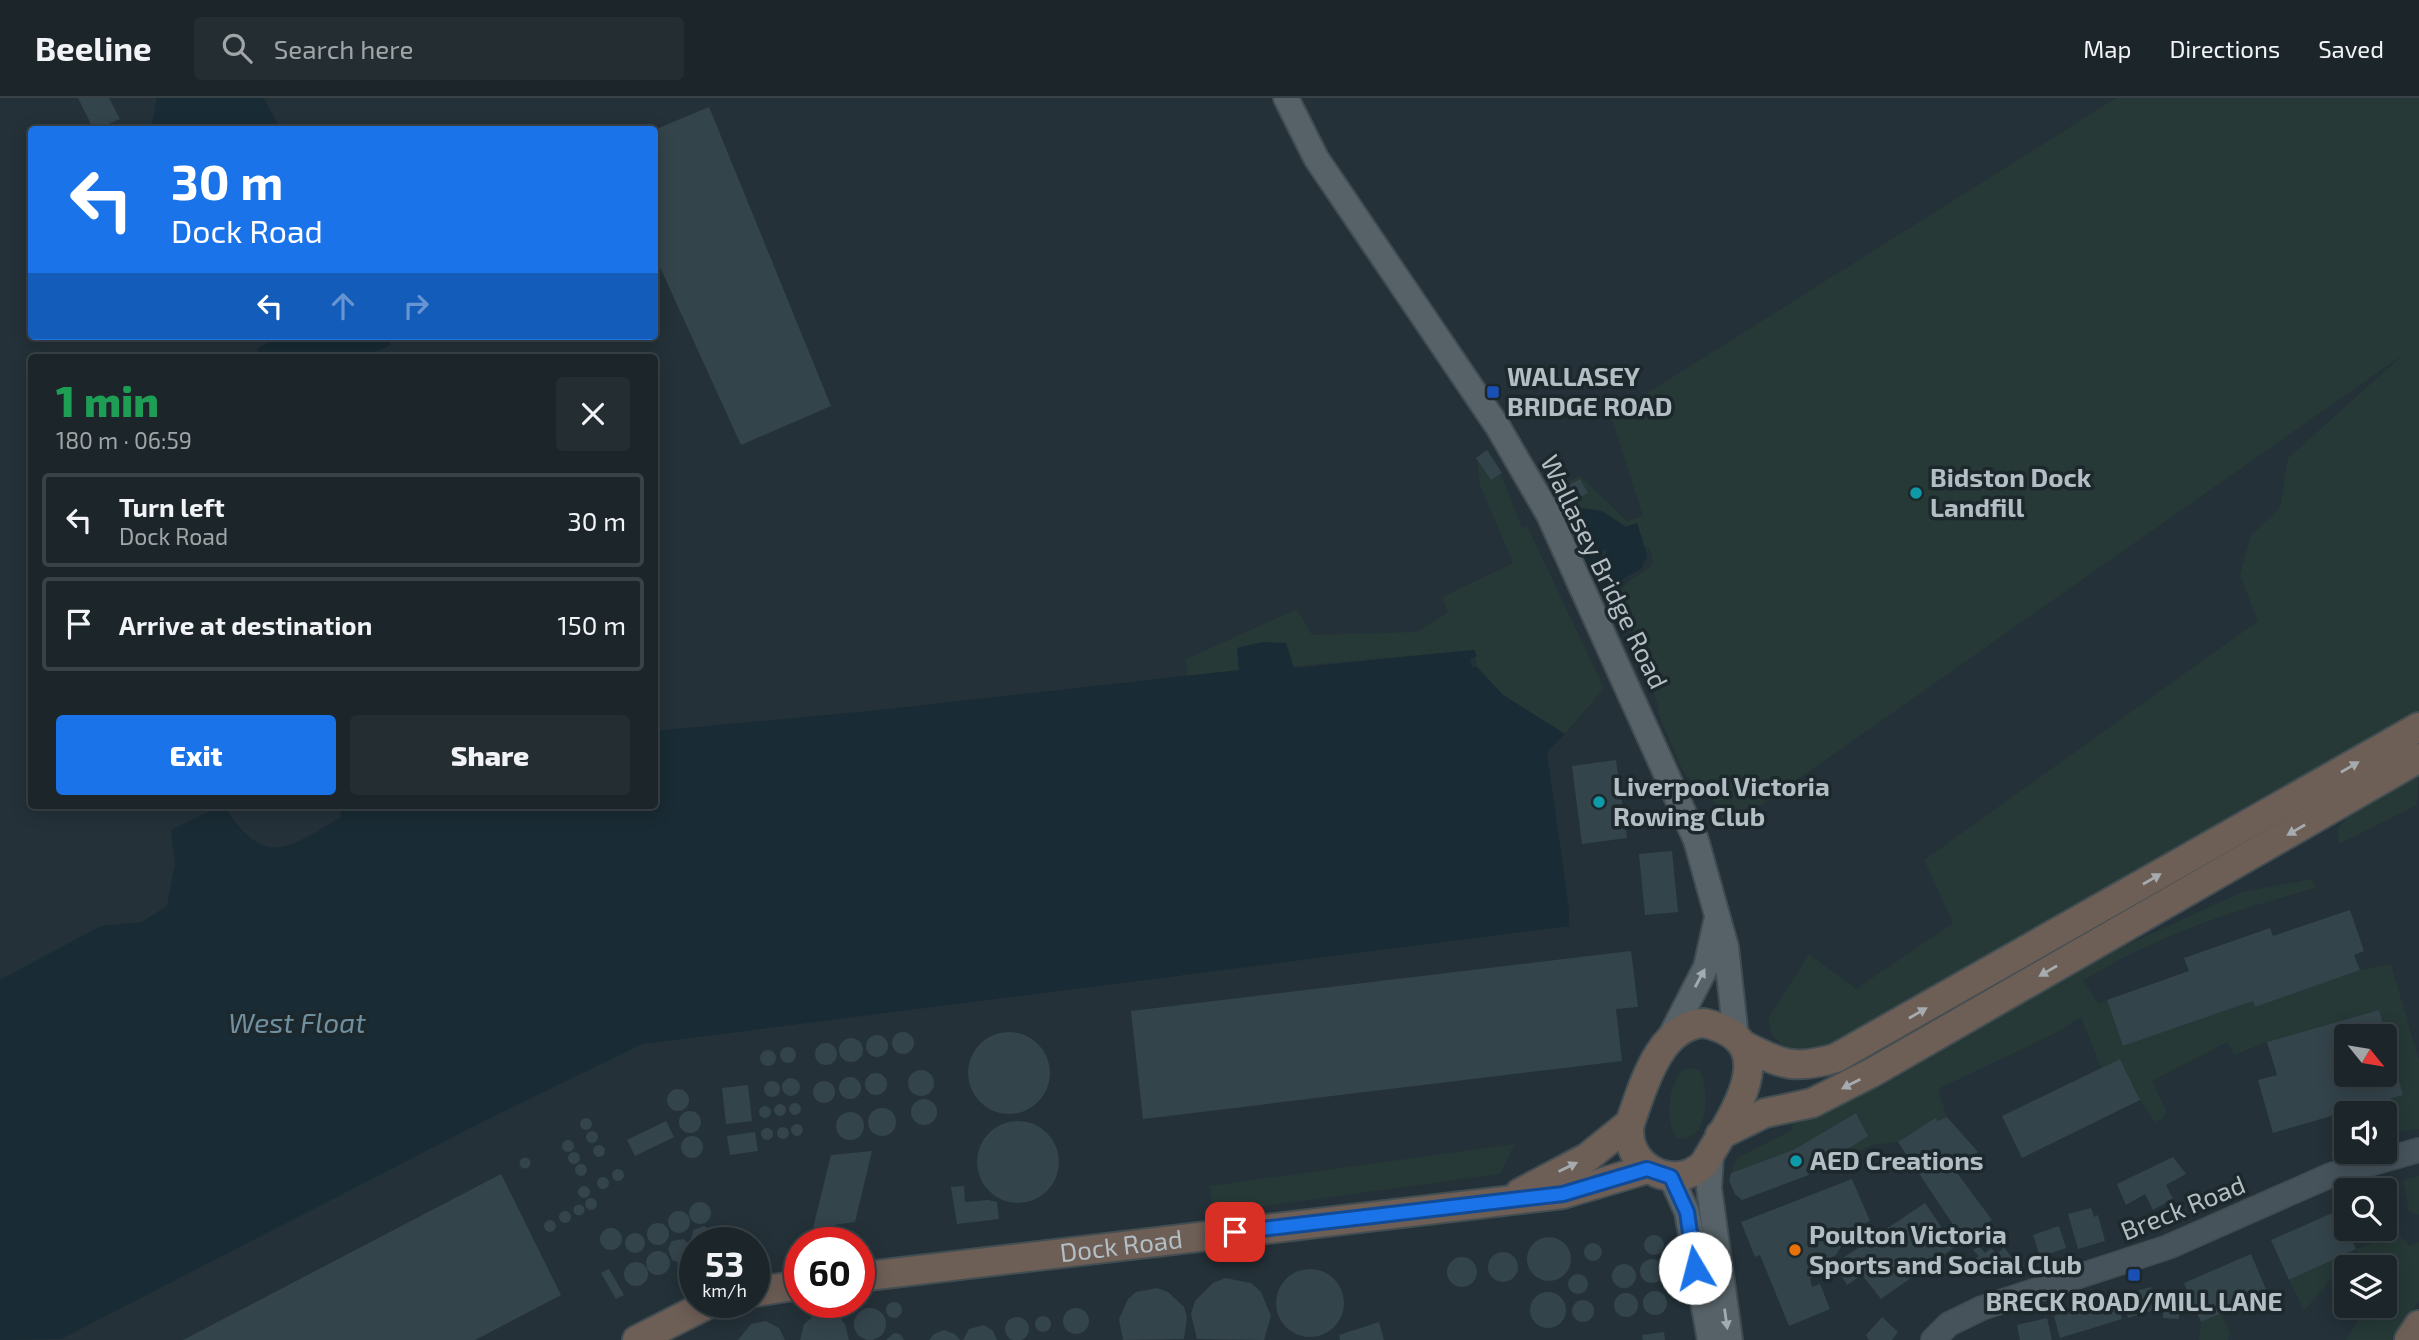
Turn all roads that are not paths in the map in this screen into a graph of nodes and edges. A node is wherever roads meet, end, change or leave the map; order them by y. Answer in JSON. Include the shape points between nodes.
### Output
{"nodes":[{"id":1,"x":1286,"y":98,"type":"edge"},
{"id":2,"x":2419,"y":727,"type":"edge"},
{"id":3,"x":2419,"y":758,"type":"edge"},
{"id":4,"x":1717,"y":915,"type":"junction"},
{"id":5,"x":1670,"y":1038,"type":"junction"},
{"id":6,"x":1740,"y":1041,"type":"junction"},
{"id":7,"x":1630,"y":1122,"type":"junction"},
{"id":8,"x":1715,"y":1144,"type":"junction"},
{"id":9,"x":2419,"y":1150,"type":"edge"},
{"id":10,"x":1659,"y":1173,"type":"junction"},
{"id":11,"x":1508,"y":1199,"type":"junction"},
{"id":12,"x":875,"y":1275,"type":"edge"},
{"id":13,"x":680,"y":1318,"type":"edge"},
{"id":14,"x":2419,"y":1325,"type":"edge"},
{"id":15,"x":637,"y":1340,"type":"edge"},
{"id":16,"x":1710,"y":1340,"type":"edge"},
{"id":17,"x":1730,"y":1340,"type":"edge"},
{"id":18,"x":1933,"y":1340,"type":"edge"},
{"id":19,"x":2409,"y":1340,"type":"edge"}],
"edges":[{"from":1,"to":4,"type":"main road","name":"Wallasey Bridge Road","via":[[1316,158],[1498,427],[1549,515],[1696,840]]},
{"from":6,"to":2,"type":"highway","one_way":true,"via":[[1769,1059],[1805,1067],[1836,1058]]},
{"from":3,"to":8,"type":"highway","one_way":true,"via":[[1873,1072],[1812,1103],[1765,1113]]},
{"from":5,"to":4,"type":"main road","one_way":true,"via":[[1706,967]]},
{"from":4,"to":6,"type":"main road","name":"Wallasey Bridge Road"},
{"from":5,"to":6,"type":"highway","via":[[1693,1024],[1704,1023],[1724,1028]]},
{"from":5,"to":7,"type":"highway"},
{"from":6,"to":8,"type":"highway","via":[[1750,1065],[1747,1086]]},
{"from":7,"to":10,"type":"highway","via":[[1631,1150]]},
{"from":11,"to":7,"type":"highway","name":"Dock Road","one_way":true,"via":[[1588,1157]]},
{"from":8,"to":10,"type":"highway","via":[[1695,1174]]},
{"from":8,"to":17,"type":"main road","one_way":true,"via":[[1709,1188]]},
{"from":9,"to":18,"type":"main road","name":"Breck Road","via":[[2331,1175],[2178,1243],[1982,1308],[1949,1324]]},
{"from":10,"to":11,"type":"highway","name":"Dock Road","via":[[1563,1194]]},
{"from":10,"to":16,"type":"main road","via":[[1687,1212]]},
{"from":11,"to":12,"type":"highway","name":"Dock Road"},
{"from":13,"to":15,"type":"highway"},
{"from":14,"to":19,"type":"highway"}]}
